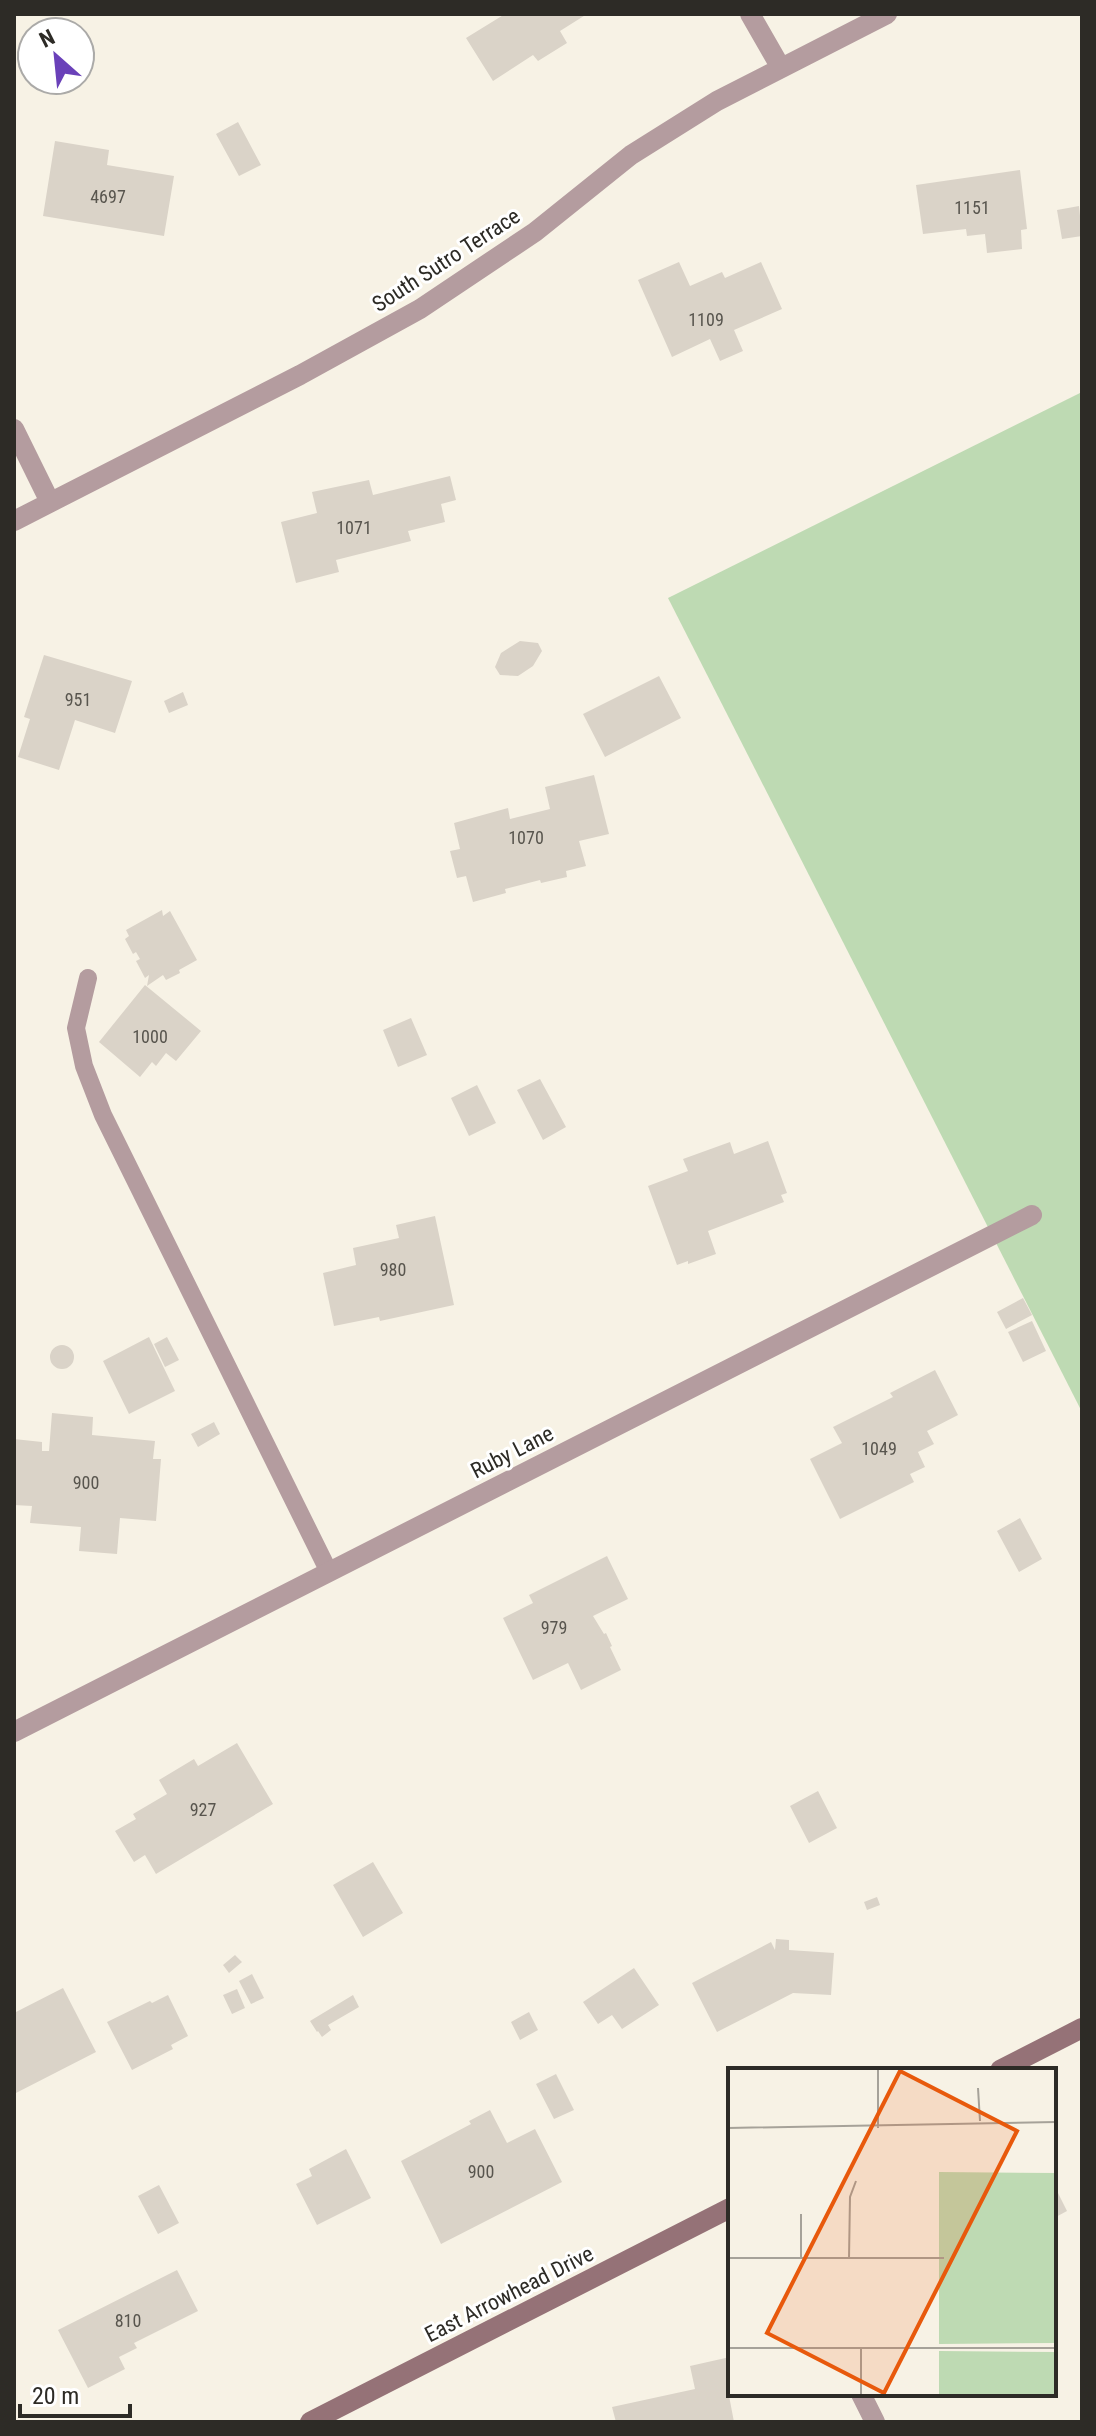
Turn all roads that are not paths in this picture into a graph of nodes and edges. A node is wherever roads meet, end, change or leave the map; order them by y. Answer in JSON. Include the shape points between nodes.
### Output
{"nodes":[{"id":1,"x":750,"y":14,"type":"edge"},
{"id":2,"x":887,"y":14,"type":"edge"},
{"id":3,"x":781,"y":68,"type":"junction"},
{"id":4,"x":14,"y":429,"type":"edge"},
{"id":5,"x":50,"y":502,"type":"junction"},
{"id":6,"x":14,"y":521,"type":"edge"},
{"id":7,"x":88,"y":978,"type":"dead end"},
{"id":8,"x":1032,"y":1215,"type":"dead end"},
{"id":9,"x":329,"y":1572,"type":"junction"},
{"id":10,"x":14,"y":1732,"type":"edge"},
{"id":11,"x":1082,"y":2028,"type":"edge"},
{"id":12,"x":1004,"y":2068,"type":"edge"},
{"id":13,"x":728,"y":2209,"type":"edge"},
{"id":14,"x":862,"y":2396,"type":"edge"},
{"id":15,"x":310,"y":2422,"type":"edge"},
{"id":16,"x":875,"y":2422,"type":"edge"}],
"edges":[{"from":1,"to":3,"type":"street"},
{"from":2,"to":3,"type":"street","name":"South Sutro Terrace"},
{"from":3,"to":5,"type":"street","name":"South Sutro Terrace","via":[[631,155],[535,232],[420,309]]},
{"from":4,"to":5,"type":"street"},
{"from":5,"to":6,"type":"street","name":"South Sutro Terrace"},
{"from":7,"to":9,"type":"lane","via":[[76,1028],[103,1115]]},
{"from":8,"to":9,"type":"street","name":"Ruby Lane"},
{"from":9,"to":10,"type":"street","name":"Ruby Lane"},
{"from":11,"to":12,"type":"street"},
{"from":13,"to":15,"type":"street","name":"East Arrowhead Drive"},
{"from":14,"to":16,"type":"street"}]}
